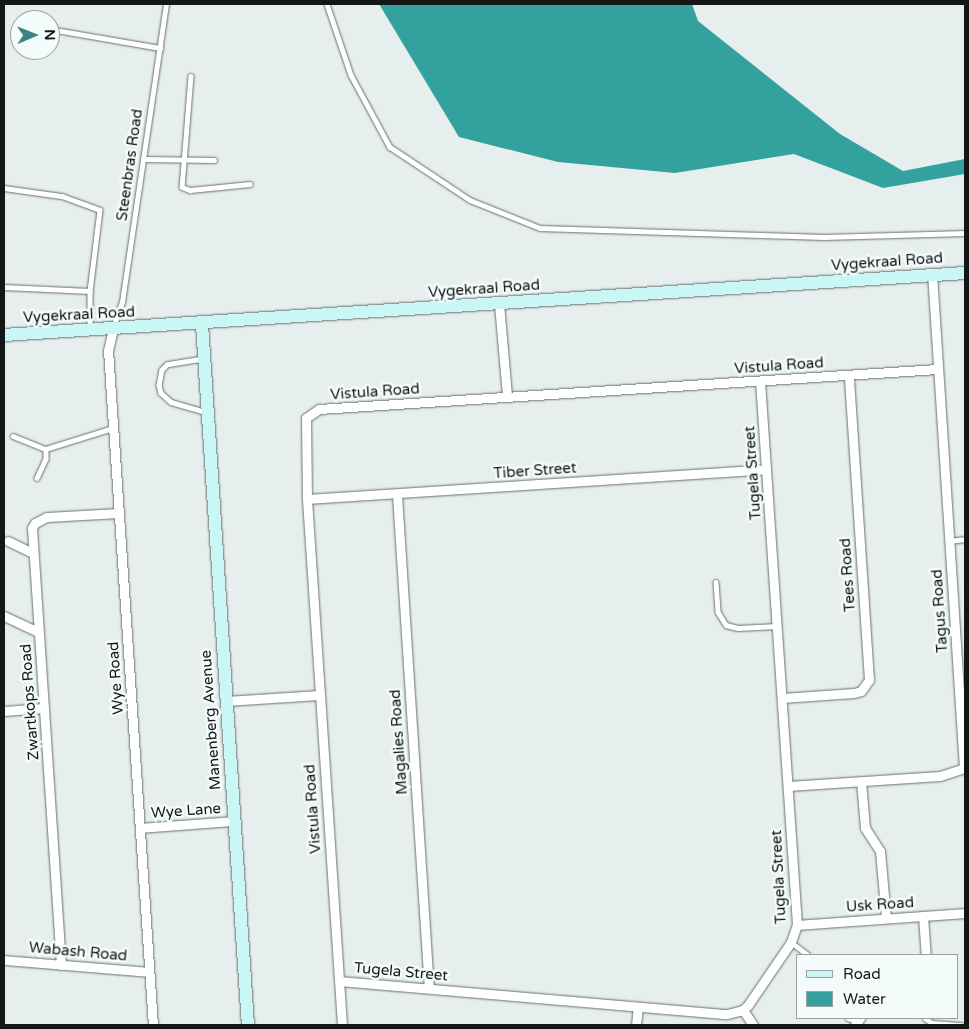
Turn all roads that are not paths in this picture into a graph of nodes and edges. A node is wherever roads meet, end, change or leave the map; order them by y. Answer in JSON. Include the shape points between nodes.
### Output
{"nodes":[{"id":1,"x":166,"y":4,"type":"edge"},
{"id":2,"x":327,"y":4,"type":"edge"},
{"id":3,"x":60,"y":31,"type":"edge"},
{"id":4,"x":160,"y":48,"type":"junction"},
{"id":5,"x":191,"y":76,"type":"dead end"},
{"id":6,"x":143,"y":159,"type":"junction"},
{"id":7,"x":182,"y":160,"type":"junction"},
{"id":8,"x":214,"y":160,"type":"dead end"},
{"id":9,"x":250,"y":184,"type":"dead end"},
{"id":10,"x":4,"y":188,"type":"edge"},
{"id":11,"x":965,"y":233,"type":"edge"},
{"id":12,"x":965,"y":273,"type":"edge"},
{"id":13,"x":932,"y":275,"type":"junction"},
{"id":14,"x":4,"y":287,"type":"edge"},
{"id":15,"x":90,"y":291,"type":"junction"},
{"id":16,"x":499,"y":304,"type":"junction"},
{"id":17,"x":202,"y":324,"type":"junction"},
{"id":18,"x":113,"y":329,"type":"junction"},
{"id":19,"x":90,"y":330,"type":"junction"},
{"id":20,"x":4,"y":335,"type":"edge"},
{"id":21,"x":204,"y":359,"type":"junction"},
{"id":22,"x":937,"y":369,"type":"junction"},
{"id":23,"x":849,"y":375,"type":"junction"},
{"id":24,"x":760,"y":381,"type":"junction"},
{"id":25,"x":507,"y":396,"type":"junction"},
{"id":26,"x":207,"y":412,"type":"junction"},
{"id":27,"x":113,"y":428,"type":"junction"},
{"id":28,"x":13,"y":436,"type":"dead end"},
{"id":29,"x":46,"y":449,"type":"junction"},
{"id":30,"x":766,"y":469,"type":"junction"},
{"id":31,"x":37,"y":478,"type":"dead end"},
{"id":32,"x":397,"y":495,"type":"junction"},
{"id":33,"x":307,"y":499,"type":"junction"},
{"id":34,"x":119,"y":513,"type":"junction"},
{"id":35,"x":965,"y":539,"type":"edge"},
{"id":36,"x":949,"y":541,"type":"junction"},
{"id":37,"x":8,"y":542,"type":"dead end"},
{"id":38,"x":33,"y":553,"type":"junction"},
{"id":39,"x":716,"y":582,"type":"dead end"},
{"id":40,"x":4,"y":616,"type":"edge"},
{"id":41,"x":777,"y":626,"type":"junction"},
{"id":42,"x":39,"y":632,"type":"junction"},
{"id":43,"x":319,"y":695,"type":"junction"},
{"id":44,"x":782,"y":698,"type":"junction"},
{"id":45,"x":226,"y":701,"type":"junction"},
{"id":46,"x":44,"y":708,"type":"junction"},
{"id":47,"x":4,"y":711,"type":"edge"},
{"id":48,"x":965,"y":769,"type":"edge"},
{"id":49,"x":861,"y":781,"type":"junction"},
{"id":50,"x":788,"y":786,"type":"junction"},
{"id":51,"x":234,"y":821,"type":"junction"},
{"id":52,"x":140,"y":828,"type":"junction"},
{"id":53,"x":965,"y":913,"type":"edge"},
{"id":54,"x":923,"y":916,"type":"junction"},
{"id":55,"x":886,"y":918,"type":"junction"},
{"id":56,"x":797,"y":925,"type":"junction"},
{"id":57,"x":791,"y":942,"type":"junction"},
{"id":58,"x":807,"y":954,"type":"edge"},
{"id":59,"x":926,"y":954,"type":"edge"},
{"id":60,"x":4,"y":960,"type":"edge"},
{"id":61,"x":60,"y":964,"type":"junction"},
{"id":62,"x":149,"y":972,"type":"junction"},
{"id":63,"x":339,"y":981,"type":"junction"},
{"id":64,"x":429,"y":988,"type":"junction"},
{"id":65,"x":638,"y":1007,"type":"junction"},
{"id":66,"x":743,"y":1010,"type":"junction"},
{"id":67,"x":926,"y":1019,"type":"edge"},
{"id":68,"x":153,"y":1025,"type":"edge"},
{"id":69,"x":248,"y":1025,"type":"edge"},
{"id":70,"x":342,"y":1025,"type":"edge"},
{"id":71,"x":636,"y":1025,"type":"edge"},
{"id":72,"x":753,"y":1025,"type":"edge"},
{"id":73,"x":962,"y":1025,"type":"edge"}],
"edges":[{"from":1,"to":4,"type":"lane","name":"Steenbras Road"},
{"from":2,"to":11,"type":"lane","via":[[351,75],[390,147],[470,200],[540,228],[824,237]]},
{"from":3,"to":4,"type":"lane"},
{"from":4,"to":6,"type":"lane","name":"Steenbras Road"},
{"from":5,"to":7,"type":"lane"},
{"from":6,"to":7,"type":"lane"},
{"from":6,"to":18,"type":"lane","name":"Steenbras Road","via":[[122,302]]},
{"from":7,"to":8,"type":"lane"},
{"from":7,"to":9,"type":"lane","via":[[184,190]]},
{"from":10,"to":15,"type":"lane","via":[[62,196],[100,210]]},
{"from":12,"to":13,"type":"street","name":"Vygekraal Road"},
{"from":13,"to":16,"type":"street","name":"Vygekraal Road"},
{"from":13,"to":22,"type":"street","name":"Tagus Road"},
{"from":14,"to":15,"type":"lane"},
{"from":15,"to":19,"type":"lane"},
{"from":16,"to":17,"type":"street","name":"Vygekraal Road"},
{"from":16,"to":25,"type":"street"},
{"from":17,"to":18,"type":"street","name":"Vygekraal Road"},
{"from":17,"to":21,"type":"street","name":"Manenberg Avenue"},
{"from":18,"to":19,"type":"street","name":"Vygekraal Road"},
{"from":18,"to":27,"type":"street","name":"Wye Road","via":[[108,350]]},
{"from":19,"to":20,"type":"street","name":"Vygekraal Road"},
{"from":21,"to":26,"type":"street","name":"Manenberg Avenue"},
{"from":21,"to":26,"type":"lane","via":[[166,365],[159,385],[161,393],[172,402]]},
{"from":22,"to":23,"type":"street","name":"Vistula Road"},
{"from":22,"to":36,"type":"street","name":"Tagus Road"},
{"from":23,"to":24,"type":"street","name":"Vistula Road"},
{"from":23,"to":44,"type":"street","name":"Tees Road","via":[[869,680],[861,691],[854,693]]},
{"from":24,"to":25,"type":"street","name":"Vistula Road"},
{"from":24,"to":30,"type":"street","name":"Tugela Street"},
{"from":25,"to":33,"type":"street","name":"Vistula Road","via":[[319,409],[310,413],[304,423]]},
{"from":26,"to":45,"type":"street","name":"Manenberg Avenue"},
{"from":27,"to":29,"type":"lane"},
{"from":27,"to":34,"type":"street","name":"Wye Road"},
{"from":28,"to":29,"type":"lane"},
{"from":29,"to":31,"type":"lane","via":[[46,459]]},
{"from":30,"to":32,"type":"street","name":"Tiber Street"},
{"from":30,"to":41,"type":"street","name":"Tugela Street"},
{"from":32,"to":33,"type":"street","name":"Tiber Street"},
{"from":32,"to":64,"type":"street","name":"Magalies Road"},
{"from":33,"to":43,"type":"street","name":"Vistula Road"},
{"from":34,"to":38,"type":"street","name":"Zwartkops Road","via":[[43,518],[32,528]]},
{"from":34,"to":52,"type":"street","name":"Wye Road"},
{"from":35,"to":36,"type":"lane"},
{"from":36,"to":48,"type":"street","name":"Tagus Road"},
{"from":37,"to":38,"type":"street"},
{"from":38,"to":42,"type":"street","name":"Zwartkops Road"},
{"from":39,"to":41,"type":"lane","via":[[718,612],[726,625],[738,628]]},
{"from":40,"to":42,"type":"street"},
{"from":41,"to":44,"type":"street","name":"Tugela Street"},
{"from":42,"to":46,"type":"street","name":"Zwartkops Road"},
{"from":43,"to":45,"type":"street"},
{"from":43,"to":63,"type":"street","name":"Vistula Road"},
{"from":44,"to":50,"type":"street","name":"Tugela Street"},
{"from":45,"to":51,"type":"street","name":"Manenberg Avenue"},
{"from":46,"to":47,"type":"street"},
{"from":46,"to":61,"type":"street","name":"Zwartkops Road"},
{"from":48,"to":49,"type":"street","name":"Tagus Road","via":[[940,776]]},
{"from":49,"to":50,"type":"street","name":"Tagus Road"},
{"from":49,"to":55,"type":"street","via":[[865,828],[880,851]]},
{"from":50,"to":56,"type":"street","name":"Tugela Street"},
{"from":51,"to":52,"type":"street","name":"Wye Lane"},
{"from":51,"to":69,"type":"street","name":"Manenberg Avenue"},
{"from":52,"to":62,"type":"street","name":"Wye Road"},
{"from":53,"to":54,"type":"street","name":"Usk Road"},
{"from":54,"to":55,"type":"street","name":"Usk Road"},
{"from":54,"to":59,"type":"street"},
{"from":55,"to":56,"type":"street","name":"Usk Road"},
{"from":56,"to":57,"type":"street","name":"Tugela Street"},
{"from":57,"to":58,"type":"lane"},
{"from":57,"to":66,"type":"street","name":"Tugela Street"},
{"from":60,"to":61,"type":"street","name":"Wabash Road"},
{"from":61,"to":62,"type":"street","name":"Wabash Road"},
{"from":62,"to":68,"type":"street","name":"Wye Road"},
{"from":63,"to":64,"type":"street","name":"Tugela Street"},
{"from":63,"to":70,"type":"street","name":"Vistula Road"},
{"from":64,"to":65,"type":"street","name":"Tugela Street"},
{"from":65,"to":66,"type":"street","name":"Tugela Street","via":[[727,1014]]},
{"from":65,"to":71,"type":"street"},
{"from":66,"to":72,"type":"street"},
{"from":67,"to":73,"type":"lane","via":[[932,1023]]}]}
